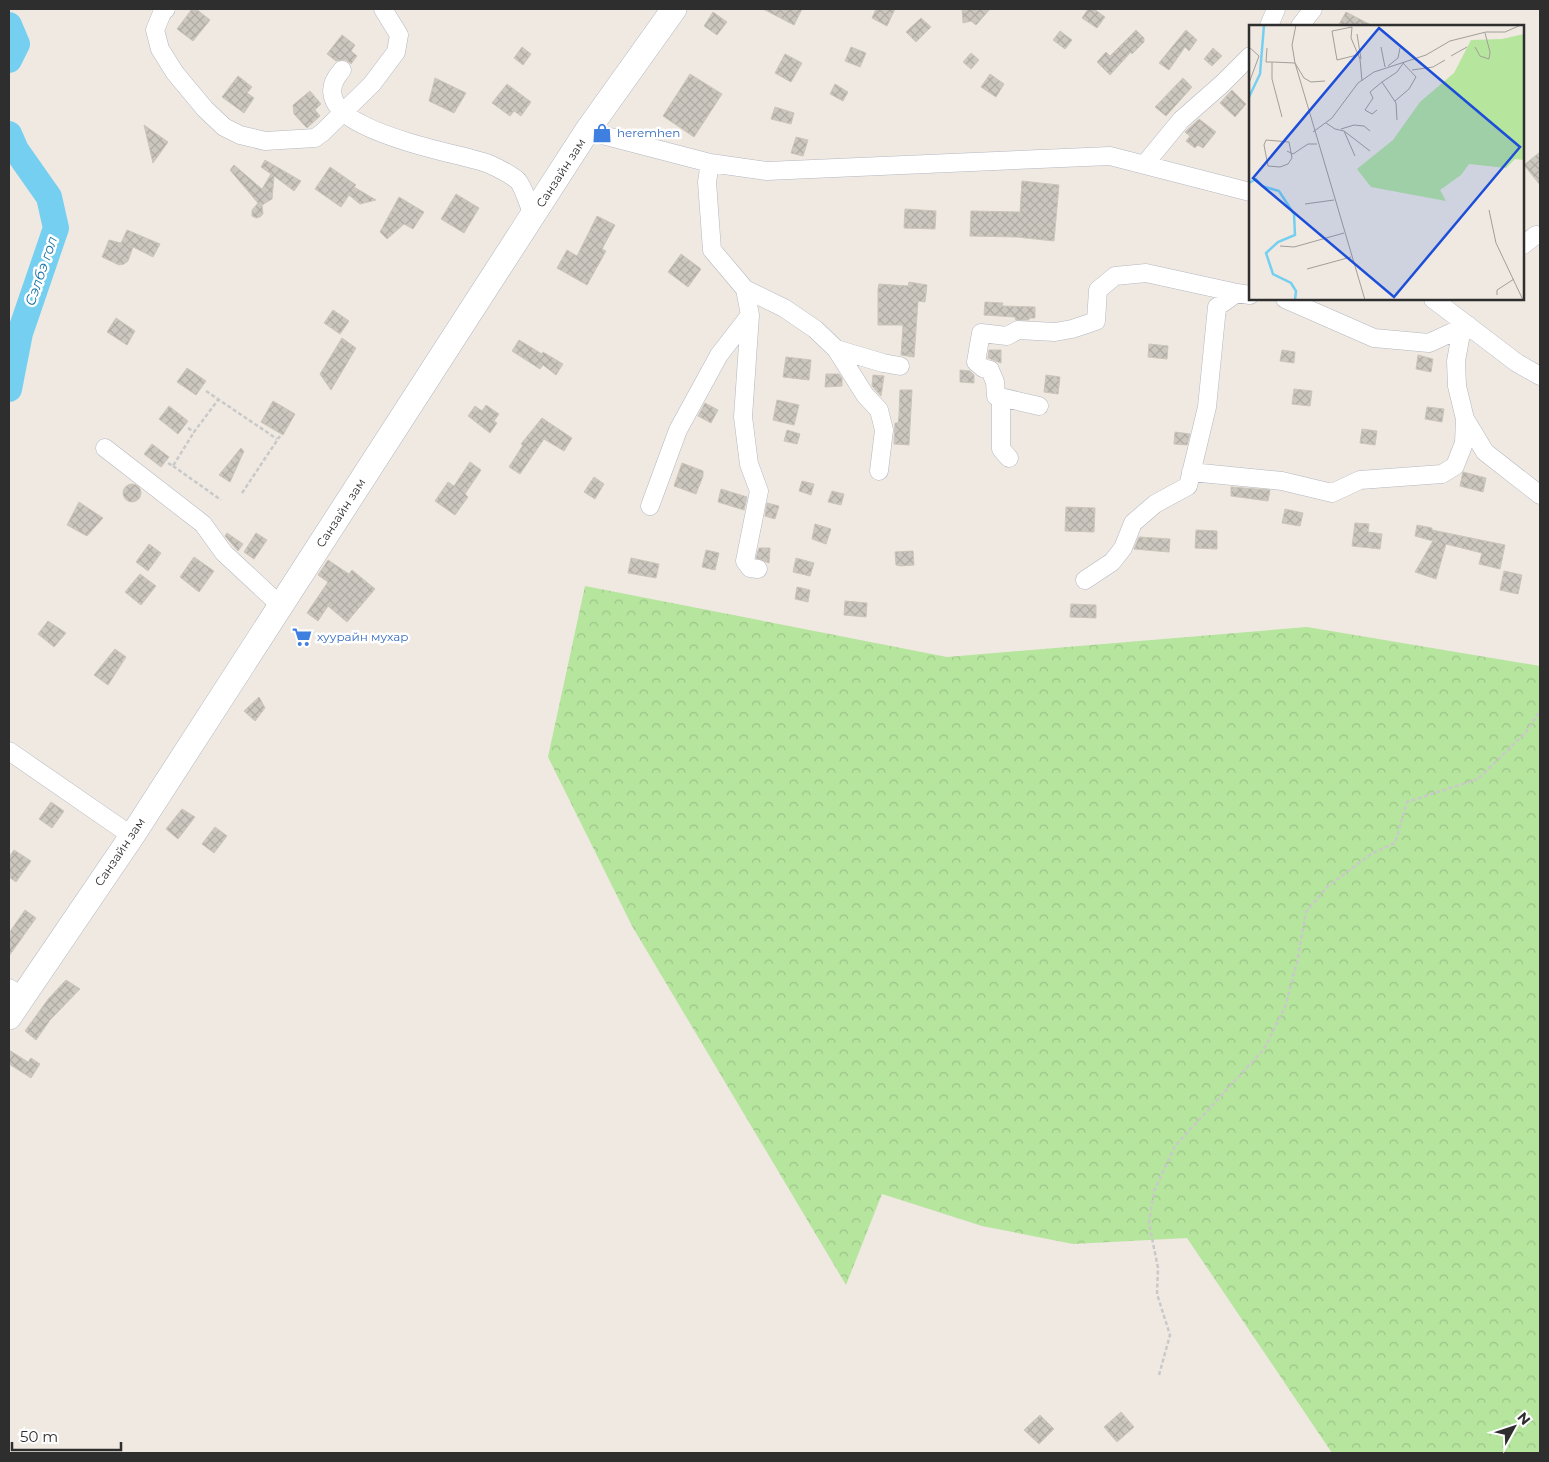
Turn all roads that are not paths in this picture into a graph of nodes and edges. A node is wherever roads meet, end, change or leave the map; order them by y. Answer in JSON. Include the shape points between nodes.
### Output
{"nodes":[{"id":1,"x":166,"y":9,"type":"edge"},
{"id":2,"x":383,"y":9,"type":"edge"},
{"id":3,"x":674,"y":9,"type":"edge"},
{"id":4,"x":1276,"y":9,"type":"edge"},
{"id":5,"x":1313,"y":9,"type":"edge"},
{"id":6,"x":1269,"y":25,"type":"edge"},
{"id":7,"x":1301,"y":25,"type":"edge"},
{"id":8,"x":1249,"y":57,"type":"edge"},
{"id":9,"x":342,"y":70,"type":"dead end"},
{"id":10,"x":342,"y":112,"type":"junction"},
{"id":11,"x":587,"y":132,"type":"junction"},
{"id":12,"x":710,"y":163,"type":"junction"},
{"id":13,"x":1144,"y":165,"type":"junction"},
{"id":14,"x":1249,"y":192,"type":"edge"},
{"id":15,"x":534,"y":216,"type":"junction"},
{"id":16,"x":745,"y":289,"type":"junction"},
{"id":17,"x":1244,"y":294,"type":"edge"},
{"id":18,"x":1287,"y":300,"type":"edge"},
{"id":19,"x":1434,"y":300,"type":"edge"},
{"id":20,"x":750,"y":315,"type":"junction"},
{"id":21,"x":1465,"y":327,"type":"junction"},
{"id":22,"x":836,"y":349,"type":"junction"},
{"id":23,"x":900,"y":366,"type":"dead end"},
{"id":24,"x":1540,"y":376,"type":"edge"},
{"id":25,"x":1001,"y":397,"type":"junction"},
{"id":26,"x":1039,"y":406,"type":"dead end"},
{"id":27,"x":1465,"y":419,"type":"junction"},
{"id":28,"x":105,"y":448,"type":"dead end"},
{"id":29,"x":1009,"y":458,"type":"dead end"},
{"id":30,"x":879,"y":471,"type":"dead end"},
{"id":31,"x":1191,"y":472,"type":"junction"},
{"id":32,"x":1540,"y":494,"type":"edge"},
{"id":33,"x":650,"y":506,"type":"dead end"},
{"id":34,"x":758,"y":569,"type":"dead end"},
{"id":35,"x":1085,"y":580,"type":"dead end"},
{"id":36,"x":281,"y":606,"type":"junction"},
{"id":37,"x":9,"y":751,"type":"edge"},
{"id":38,"x":132,"y":836,"type":"junction"},
{"id":39,"x":13,"y":1001,"type":"edge"}],
"edges":[{"from":1,"to":10,"type":"street","via":[[155,30],[160,49],[205,110],[224,126],[240,135],[266,141],[315,138]]},
{"from":2,"to":10,"type":"street","via":[[399,35],[396,52],[372,84]]},
{"from":3,"to":11,"type":"main road","name":"Санзайн зам"},
{"from":4,"to":6,"type":"street"},
{"from":5,"to":7,"type":"street"},
{"from":8,"to":13,"type":"street","via":[[1181,120]]},
{"from":9,"to":10,"type":"street","via":[[331,86],[331,94]]},
{"from":10,"to":15,"type":"street","via":[[382,133],[488,164],[518,180]]},
{"from":11,"to":12,"type":"street"},
{"from":11,"to":15,"type":"main road","name":"Санзайн зам"},
{"from":12,"to":13,"type":"street","via":[[767,171],[1110,156]]},
{"from":12,"to":16,"type":"street","via":[[707,182],[712,250]]},
{"from":13,"to":14,"type":"street"},
{"from":15,"to":36,"type":"main road","name":"Санзайн зам"},
{"from":16,"to":20,"type":"street"},
{"from":16,"to":22,"type":"street","via":[[784,308],[815,329]]},
{"from":17,"to":25,"type":"street","via":[[1146,274],[1115,276],[1098,290],[1096,320],[1055,332],[1018,330],[1007,336],[981,333],[976,362],[990,370],[996,396]]},
{"from":17,"to":31,"type":"street","via":[[1217,307],[1207,406]]},
{"from":18,"to":21,"type":"street","via":[[1374,338],[1429,343]]},
{"from":19,"to":21,"type":"street"},
{"from":20,"to":33,"type":"street","via":[[719,355],[678,430]]},
{"from":20,"to":34,"type":"street","via":[[743,417],[749,464],[759,491],[745,561],[750,568]]},
{"from":21,"to":24,"type":"street"},
{"from":21,"to":27,"type":"street","via":[[1456,361],[1457,386]]},
{"from":22,"to":23,"type":"street"},
{"from":22,"to":30,"type":"street","via":[[879,410],[884,430]]},
{"from":25,"to":26,"type":"street"},
{"from":25,"to":29,"type":"street","via":[[1001,449]]},
{"from":27,"to":31,"type":"street","via":[[1464,443],[1455,466],[1442,474],[1360,480],[1332,493],[1282,482]]},
{"from":27,"to":32,"type":"street","via":[[1485,452]]},
{"from":28,"to":36,"type":"street","via":[[203,524],[224,553]]},
{"from":31,"to":35,"type":"street","via":[[1188,486],[1155,504],[1133,522],[1123,548],[1112,562]]},
{"from":36,"to":38,"type":"main road","name":"Санзайн зам"},
{"from":37,"to":38,"type":"street"},
{"from":38,"to":39,"type":"main road","name":"Санзайн зам"}]}
